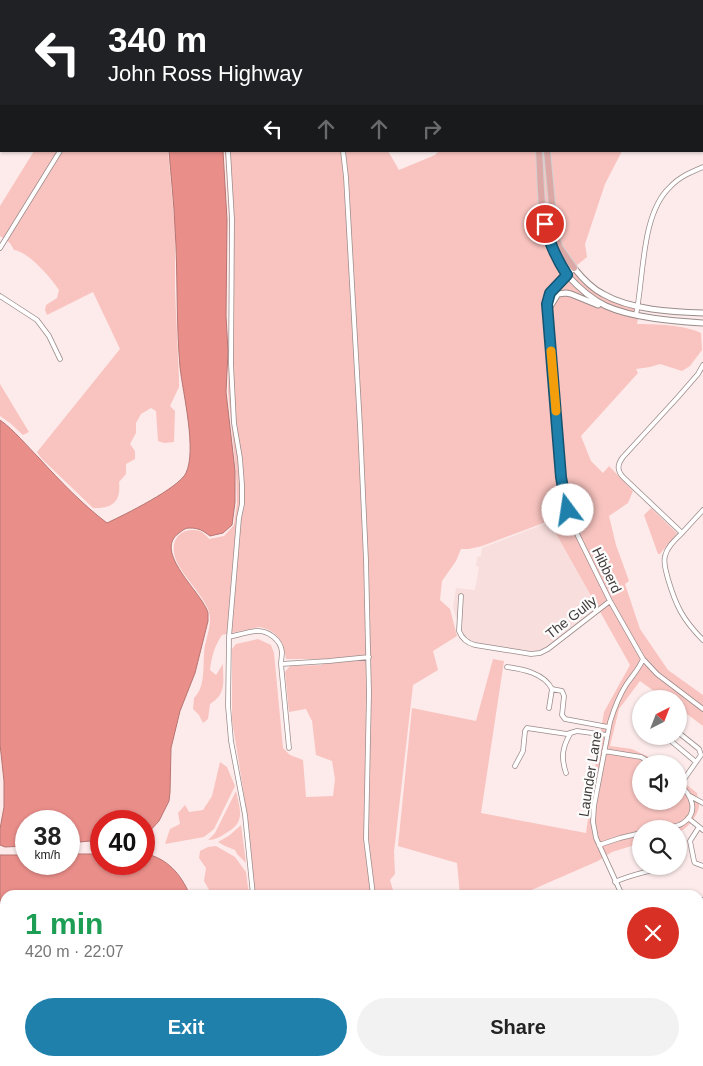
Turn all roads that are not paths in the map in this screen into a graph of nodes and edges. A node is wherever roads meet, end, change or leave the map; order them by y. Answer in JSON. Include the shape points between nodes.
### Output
{"nodes":[{"id":1,"x":59,"y":152,"type":"edge"},
{"id":2,"x":228,"y":152,"type":"edge"},
{"id":3,"x":343,"y":152,"type":"edge"},
{"id":4,"x":539,"y":152,"type":"edge"},
{"id":5,"x":546,"y":152,"type":"edge"},
{"id":6,"x":703,"y":167,"type":"edge"},
{"id":7,"x":0,"y":248,"type":"edge"},
{"id":8,"x":574,"y":268,"type":"junction"},
{"id":9,"x":567,"y":275,"type":"junction"},
{"id":10,"x":0,"y":296,"type":"edge"},
{"id":11,"x":638,"y":306,"type":"junction"},
{"id":12,"x":608,"y":307,"type":"junction"},
{"id":13,"x":548,"y":310,"type":"junction"},
{"id":14,"x":703,"y":313,"type":"edge"},
{"id":15,"x":636,"y":315,"type":"junction"},
{"id":16,"x":703,"y":323,"type":"edge"},
{"id":17,"x":60,"y":359,"type":"dead end"},
{"id":18,"x":703,"y":365,"type":"edge"},
{"id":19,"x":703,"y":510,"type":"edge"},
{"id":20,"x":570,"y":514,"type":"joint"},
{"id":21,"x":682,"y":534,"type":"junction"},
{"id":22,"x":461,"y":596,"type":"dead end"},
{"id":23,"x":610,"y":601,"type":"junction"},
{"id":24,"x":229,"y":636,"type":"junction"},
{"id":25,"x":703,"y":640,"type":"edge"},
{"id":26,"x":369,"y":657,"type":"junction"},
{"id":27,"x":643,"y":659,"type":"junction"},
{"id":28,"x":281,"y":664,"type":"junction"},
{"id":29,"x":507,"y":666,"type":"dead end"},
{"id":30,"x":552,"y":689,"type":"junction"},
{"id":31,"x":549,"y":708,"type":"dead end"},
{"id":32,"x":703,"y":709,"type":"edge"},
{"id":33,"x":608,"y":727,"type":"junction"},
{"id":34,"x":570,"y":734,"type":"junction"},
{"id":35,"x":607,"y":736,"type":"junction"},
{"id":36,"x":688,"y":740,"type":"edge"},
{"id":37,"x":675,"y":745,"type":"edge"},
{"id":38,"x":289,"y":748,"type":"dead end"},
{"id":39,"x":604,"y":751,"type":"junction"},
{"id":40,"x":632,"y":756,"type":"edge"},
{"id":41,"x":696,"y":762,"type":"junction"},
{"id":42,"x":515,"y":766,"type":"dead end"},
{"id":43,"x":566,"y":773,"type":"dead end"},
{"id":44,"x":687,"y":774,"type":"edge"},
{"id":45,"x":687,"y":793,"type":"edge"},
{"id":46,"x":690,"y":796,"type":"junction"},
{"id":47,"x":703,"y":803,"type":"edge"},
{"id":48,"x":688,"y":818,"type":"junction"},
{"id":49,"x":686,"y":820,"type":"edge"},
{"id":50,"x":701,"y":828,"type":"edge"},
{"id":51,"x":632,"y":835,"type":"edge"},
{"id":52,"x":599,"y":845,"type":"junction"},
{"id":53,"x":703,"y":866,"type":"edge"},
{"id":54,"x":635,"y":875,"type":"edge"},
{"id":55,"x":616,"y":882,"type":"junction"},
{"id":56,"x":253,"y":890,"type":"edge"},
{"id":57,"x":372,"y":890,"type":"edge"},
{"id":58,"x":620,"y":890,"type":"edge"}],
"edges":[{"from":1,"to":7,"type":"street"},
{"from":2,"to":24,"type":"street","via":[[232,219],[231,364],[242,485]]},
{"from":3,"to":26,"type":"street","via":[[360,426]]},
{"from":4,"to":9,"type":"main road","via":[[547,237]]},
{"from":5,"to":8,"type":"main road","via":[[557,240]]},
{"from":6,"to":11,"type":"street","via":[[670,186],[653,211]]},
{"from":8,"to":9,"type":"street","name":"Hibberd"},
{"from":8,"to":11,"type":"street","via":[[602,294]]},
{"from":9,"to":12,"type":"street","via":[[586,294]]},
{"from":9,"to":13,"type":"street","name":"Hibberd","via":[[550,293]]},
{"from":10,"to":17,"type":"street","via":[[38,320]]},
{"from":11,"to":14,"type":"street"},
{"from":11,"to":15,"type":"street"},
{"from":12,"to":13,"type":"street","via":[[566,293],[558,294]]},
{"from":12,"to":15,"type":"street"},
{"from":13,"to":20,"type":"street","name":"Hibberd","via":[[561,477]]},
{"from":15,"to":16,"type":"street"},
{"from":18,"to":21,"type":"street","via":[[619,464],[623,477]]},
{"from":19,"to":21,"type":"street"},
{"from":20,"to":23,"type":"street","name":"Hibberd"},
{"from":21,"to":25,"type":"street","via":[[666,553],[665,567],[679,610]]},
{"from":22,"to":23,"type":"street","name":"The Gully","via":[[459,627],[463,639],[470,644],[531,654],[548,649]]},
{"from":23,"to":27,"type":"street","name":"Hibberd"},
{"from":24,"to":28,"type":"street","via":[[258,631],[268,633],[280,646]]},
{"from":24,"to":56,"type":"street","via":[[231,741],[245,815]]},
{"from":26,"to":28,"type":"street"},
{"from":26,"to":57,"type":"street","via":[[366,838]]},
{"from":27,"to":32,"type":"street","name":"Hibberd","via":[[657,674]]},
{"from":27,"to":33,"type":"street","name":"Launder Lane","via":[[622,692]]},
{"from":28,"to":38,"type":"street"},
{"from":29,"to":30,"type":"street","via":[[531,672]]},
{"from":30,"to":31,"type":"street"},
{"from":30,"to":33,"type":"street","via":[[564,694],[562,715],[565,719]]},
{"from":33,"to":35,"type":"street","name":"Launder Lane"},
{"from":34,"to":35,"type":"street","via":[[577,731]]},
{"from":34,"to":42,"type":"street","via":[[527,728],[523,751]]},
{"from":34,"to":43,"type":"street","via":[[563,748]]},
{"from":35,"to":39,"type":"street","name":"Launder Lane"},
{"from":36,"to":41,"type":"street","via":[[699,749],[701,755]]},
{"from":37,"to":41,"type":"street"},
{"from":39,"to":40,"type":"street"},
{"from":39,"to":52,"type":"street","name":"Launder Lane","via":[[593,814]]},
{"from":41,"to":44,"type":"street"},
{"from":45,"to":46,"type":"street"},
{"from":46,"to":47,"type":"street"},
{"from":46,"to":48,"type":"street","via":[[692,805]]},
{"from":48,"to":49,"type":"street"},
{"from":48,"to":50,"type":"street"},
{"from":50,"to":53,"type":"street","via":[[690,841],[695,863]]},
{"from":51,"to":52,"type":"street"},
{"from":52,"to":55,"type":"street","name":"Launder Lane"},
{"from":54,"to":55,"type":"street"},
{"from":55,"to":58,"type":"street","name":"Launder Lane"}]}
